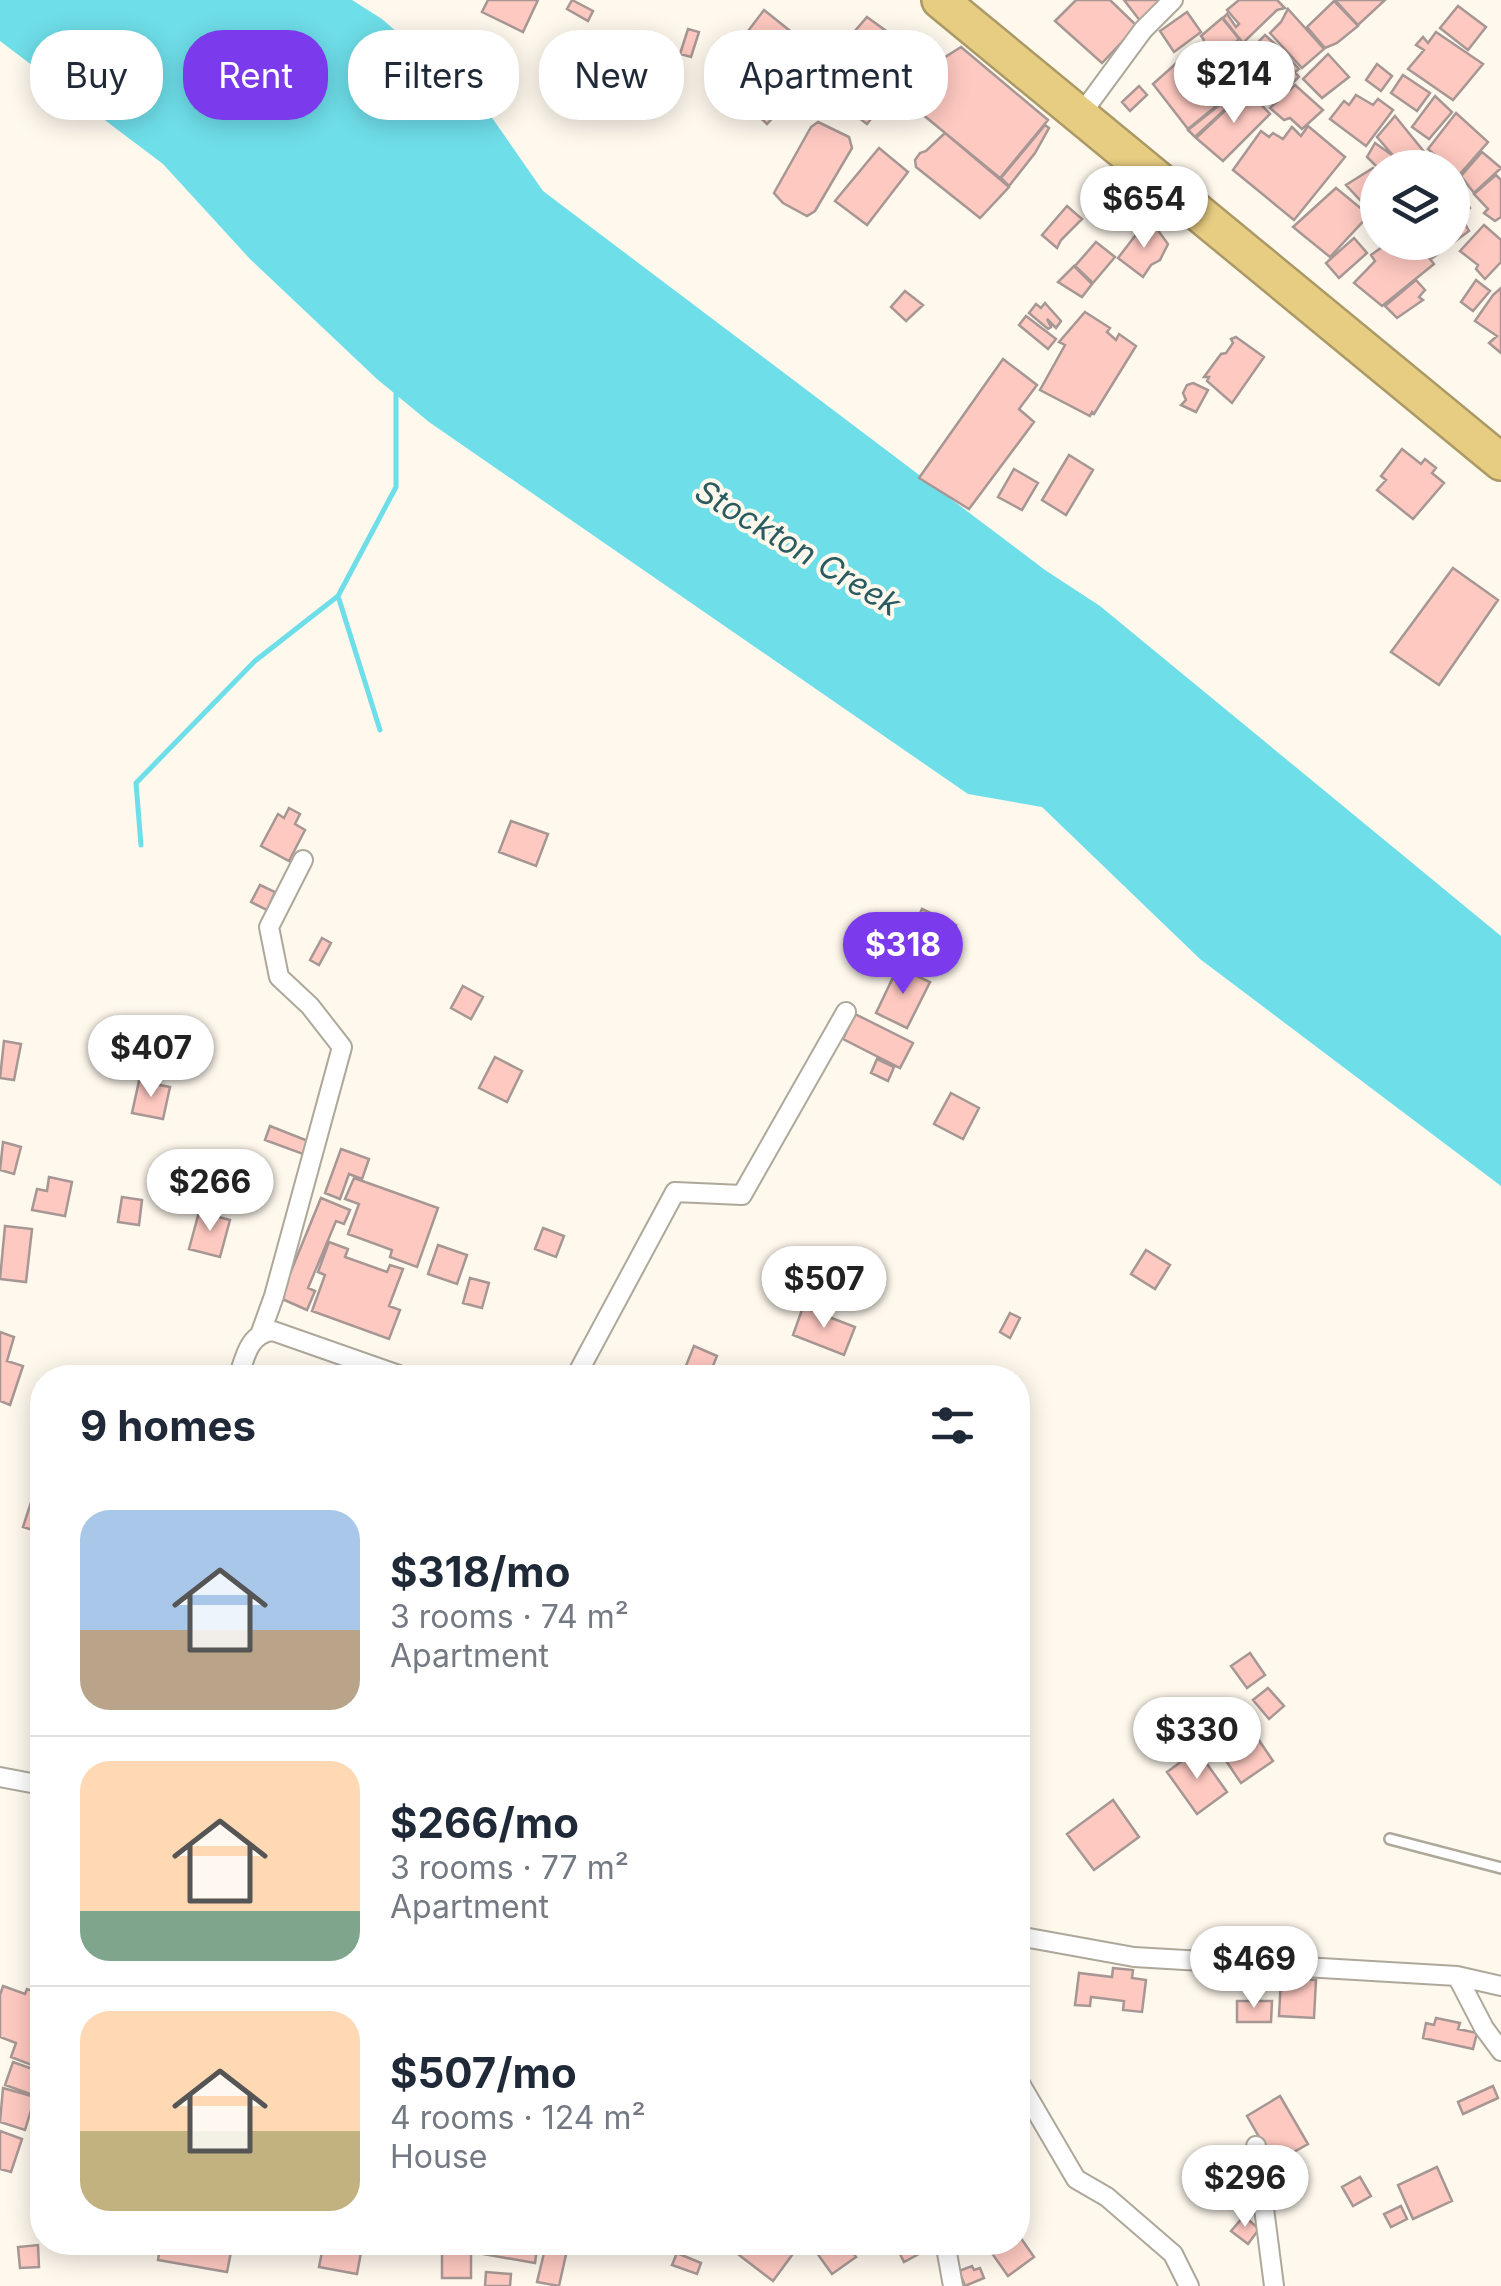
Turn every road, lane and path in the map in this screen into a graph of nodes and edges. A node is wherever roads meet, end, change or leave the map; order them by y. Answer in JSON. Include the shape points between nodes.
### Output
{"nodes":[{"id":1,"x":940,"y":0,"type":"edge"},
{"id":2,"x":1173,"y":0,"type":"edge"},
{"id":3,"x":1078,"y":117,"type":"junction"},
{"id":4,"x":1501,"y":462,"type":"edge"},
{"id":5,"x":303,"y":860,"type":"dead end"},
{"id":6,"x":846,"y":1012,"type":"dead end"},
{"id":7,"x":261,"y":1332,"type":"junction"},
{"id":8,"x":242,"y":1365,"type":"edge"},
{"id":9,"x":372,"y":1365,"type":"edge"},
{"id":10,"x":582,"y":1365,"type":"edge"},
{"id":11,"x":0,"y":1777,"type":"edge"},
{"id":12,"x":30,"y":1782,"type":"edge"},
{"id":13,"x":1390,"y":1838,"type":"dead end"},
{"id":14,"x":1501,"y":1868,"type":"edge"},
{"id":15,"x":1030,"y":1942,"type":"edge"},
{"id":16,"x":1458,"y":1976,"type":"junction"},
{"id":17,"x":1501,"y":1986,"type":"edge"},
{"id":18,"x":1501,"y":2051,"type":"edge"},
{"id":19,"x":1030,"y":2100,"type":"edge"},
{"id":20,"x":1256,"y":2146,"type":"dead end"},
{"id":21,"x":948,"y":2255,"type":"edge"},
{"id":22,"x":954,"y":2286,"type":"edge"},
{"id":23,"x":1188,"y":2286,"type":"edge"},
{"id":24,"x":1274,"y":2286,"type":"edge"}],
"edges":[{"from":1,"to":3,"type":"highway"},
{"from":2,"to":3,"type":"street","via":[[1142,30]]},
{"from":3,"to":4,"type":"highway"},
{"from":5,"to":7,"type":"street","via":[[270,927],[278,977],[342,1047]]},
{"from":6,"to":10,"type":"street","via":[[742,1195],[675,1192]]},
{"from":7,"to":8,"type":"street"},
{"from":7,"to":9,"type":"street","via":[[290,1335]]},
{"from":11,"to":12,"type":"street"},
{"from":13,"to":14,"type":"lane"},
{"from":15,"to":16,"type":"street","via":[[1134,1957]]},
{"from":16,"to":17,"type":"street"},
{"from":16,"to":18,"type":"street"},
{"from":19,"to":23,"type":"street","via":[[1076,2179],[1172,2254]]},
{"from":20,"to":24,"type":"street"},
{"from":21,"to":22,"type":"street"}]}
